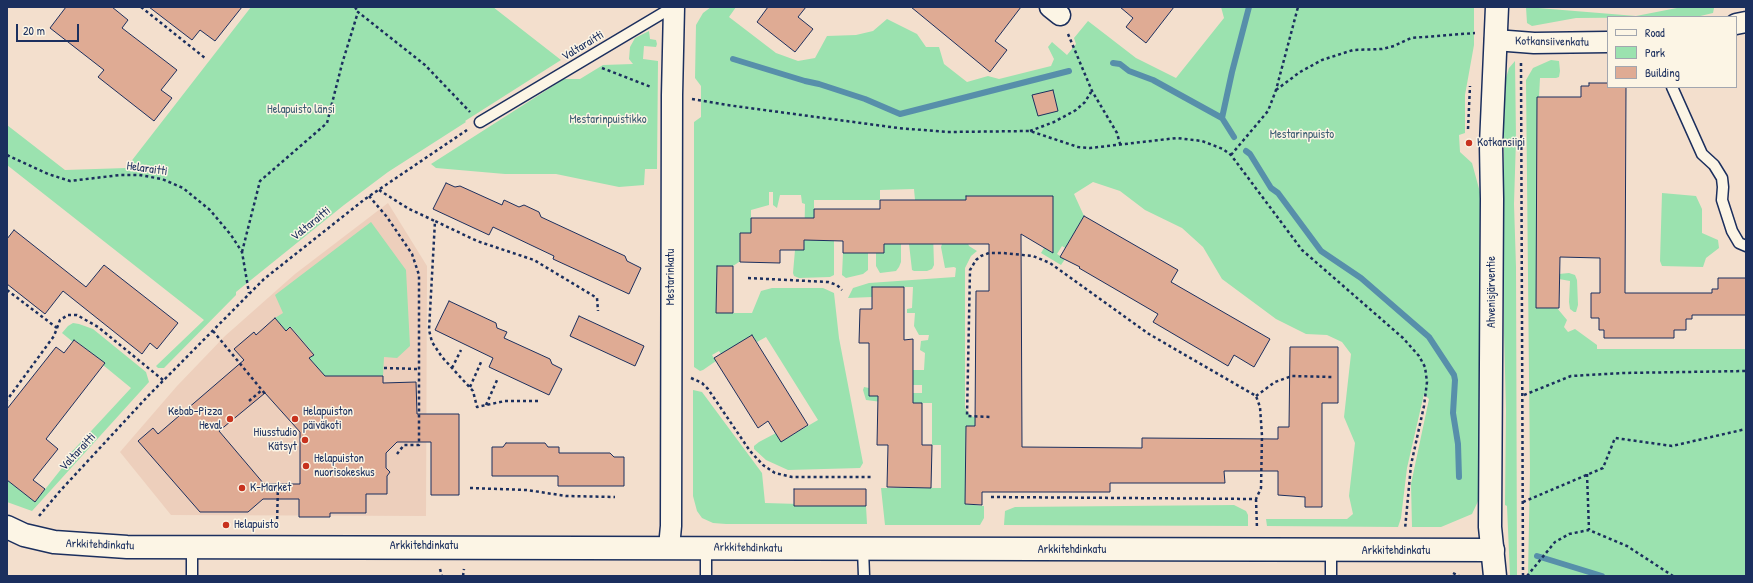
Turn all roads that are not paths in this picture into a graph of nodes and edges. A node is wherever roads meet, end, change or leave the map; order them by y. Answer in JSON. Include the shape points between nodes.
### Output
{"nodes":[{"id":1,"x":673,"y":7,"type":"edge"},
{"id":2,"x":1497,"y":7,"type":"edge"},
{"id":3,"x":1486,"y":37,"type":"junction"},
{"id":4,"x":1607,"y":42,"type":"edge"},
{"id":5,"x":1672,"y":88,"type":"edge"},
{"id":6,"x":480,"y":122,"type":"road end"},
{"id":7,"x":1746,"y":246,"type":"edge"},
{"id":8,"x":15,"y":531,"type":"edge"},
{"id":9,"x":192,"y":546,"type":"junction"},
{"id":10,"x":669,"y":547,"type":"junction"},
{"id":11,"x":706,"y":548,"type":"junction"},
{"id":12,"x":864,"y":549,"type":"junction"},
{"id":13,"x":1493,"y":550,"type":"junction"},
{"id":14,"x":1331,"y":551,"type":"junction"},
{"id":15,"x":192,"y":576,"type":"edge"},
{"id":16,"x":706,"y":576,"type":"edge"},
{"id":17,"x":864,"y":576,"type":"edge"},
{"id":18,"x":1332,"y":576,"type":"edge"},
{"id":19,"x":1495,"y":576,"type":"edge"}],
"edges":[{"from":1,"to":6,"type":"lane","name":"Valtaraitti"},
{"from":1,"to":10,"type":"street","name":"Mestarinkatu"},
{"from":2,"to":3,"type":"street","name":"Ahvenisjärventie"},
{"from":3,"to":4,"type":"street","name":"Kotkansiivenkatu","via":[[1521,42]]},
{"from":3,"to":13,"type":"street","name":"Ahvenisjärventie","via":[[1492,207],[1490,527]]},
{"from":5,"to":7,"type":"lane","via":[[1702,154],[1714,165],[1722,178],[1722,200],[1732,231],[1739,243]]},
{"from":8,"to":9,"type":"street","name":"Arkkitehdinkatu","via":[[72,545]]},
{"from":9,"to":10,"type":"street","name":"Arkkitehdinkatu"},
{"from":9,"to":15,"type":"lane"},
{"from":10,"to":11,"type":"street","name":"Arkkitehdinkatu"},
{"from":11,"to":12,"type":"street","name":"Arkkitehdinkatu"},
{"from":11,"to":16,"type":"lane"},
{"from":12,"to":14,"type":"street","name":"Arkkitehdinkatu"},
{"from":12,"to":17,"type":"lane"},
{"from":13,"to":14,"type":"street","name":"Arkkitehdinkatu"},
{"from":13,"to":19,"type":"street","name":"Ahvenisjärventie"},
{"from":14,"to":18,"type":"lane"}]}
